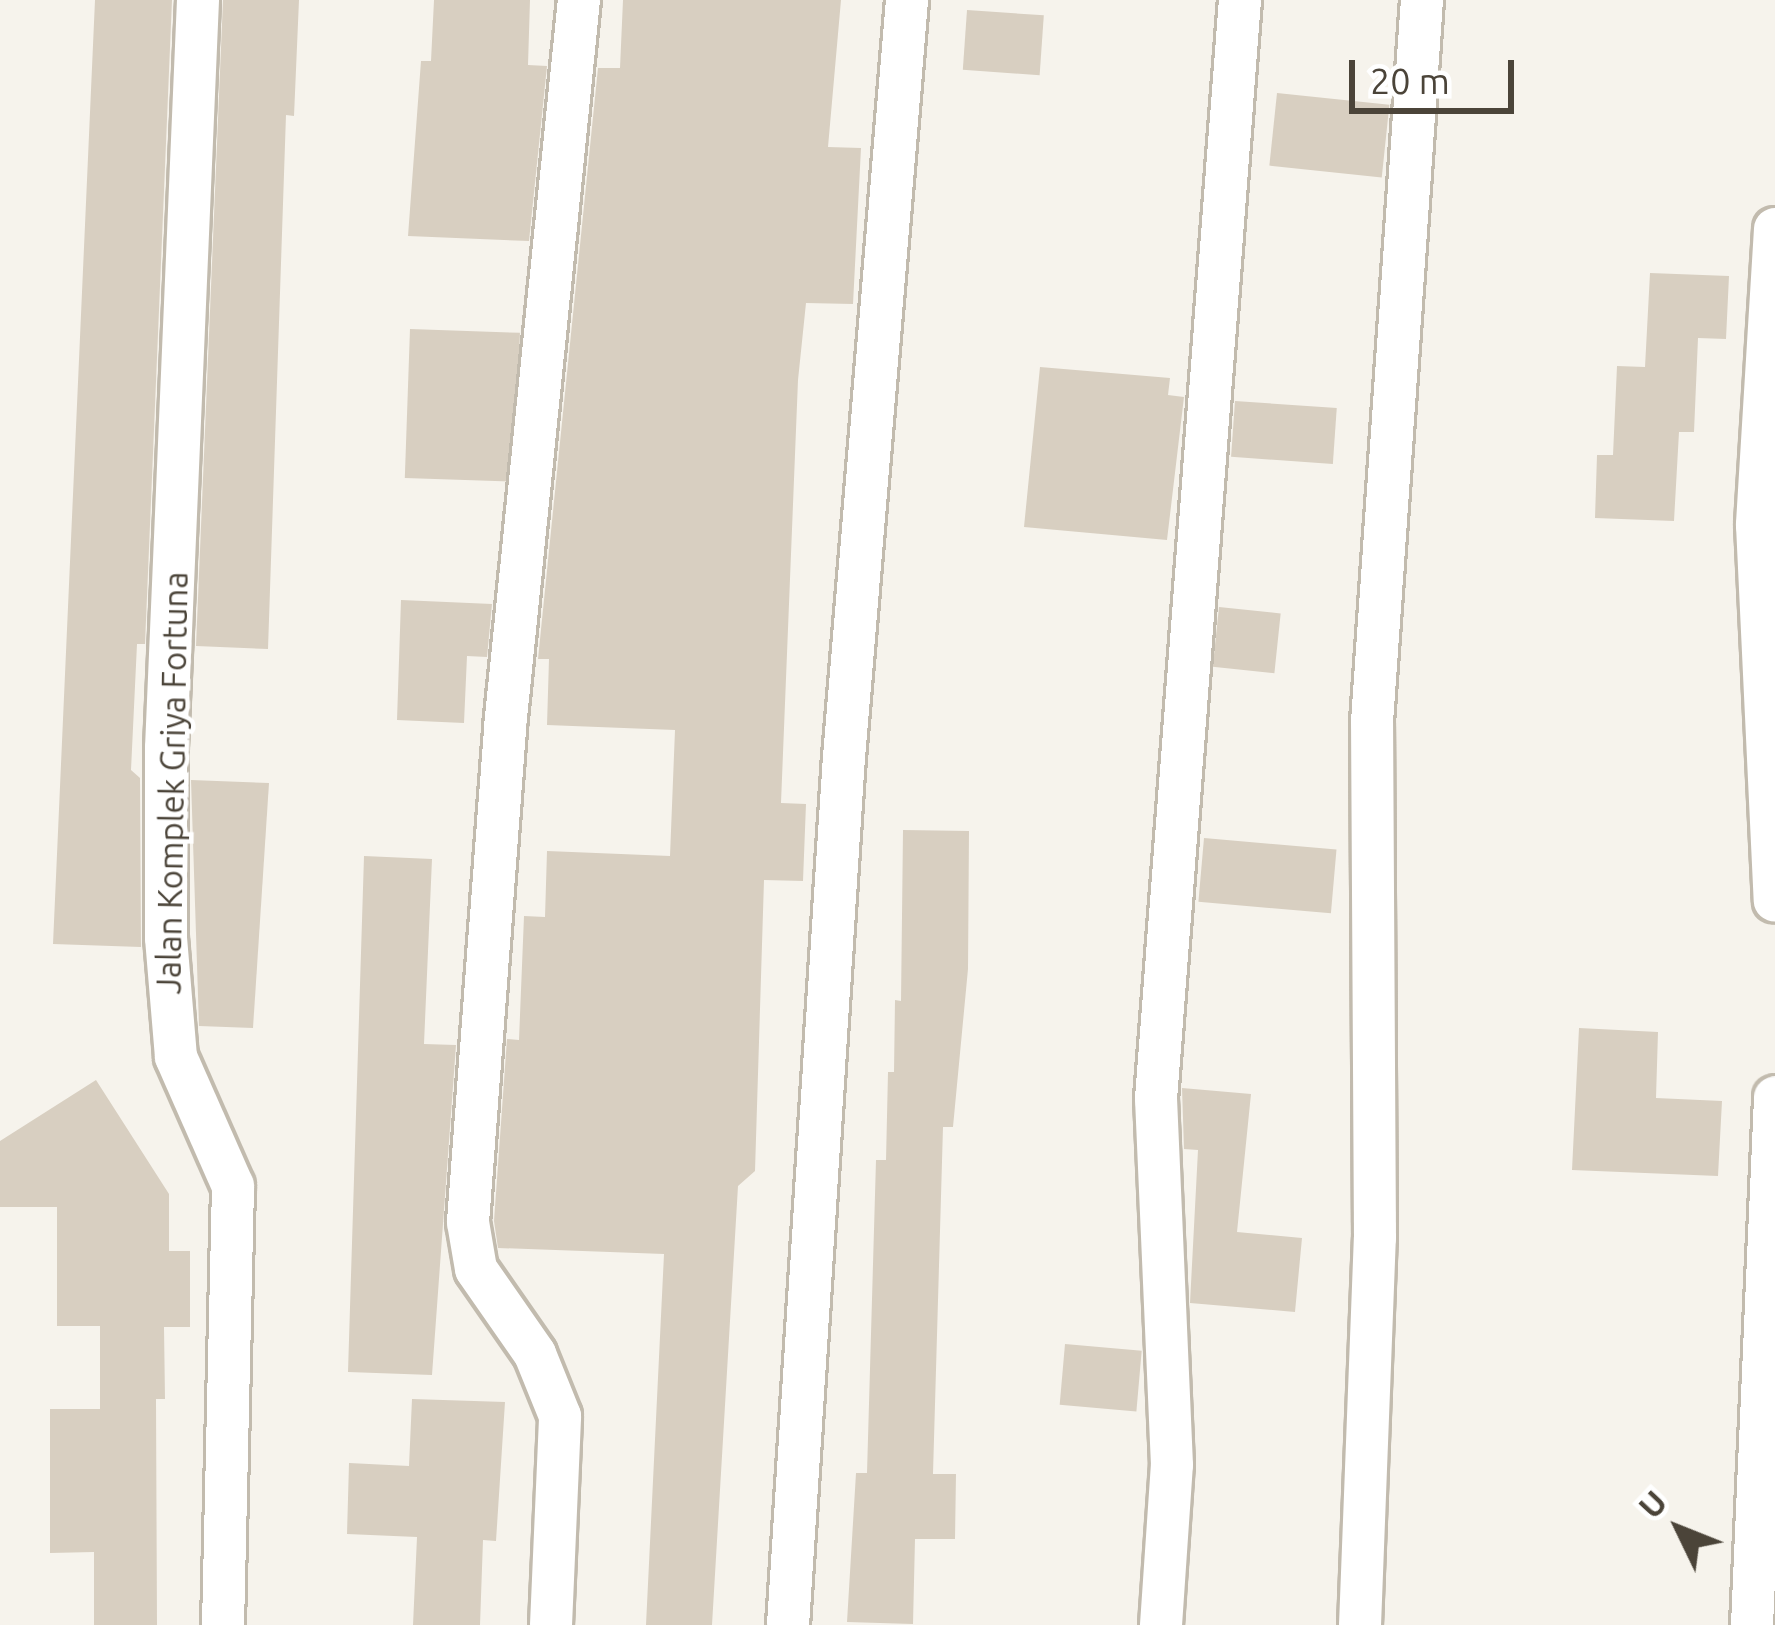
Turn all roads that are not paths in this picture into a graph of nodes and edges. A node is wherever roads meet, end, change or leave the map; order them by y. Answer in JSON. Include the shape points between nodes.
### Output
{"nodes":[{"id":1,"x":198,"y":0,"type":"edge"},
{"id":2,"x":578,"y":0,"type":"edge"},
{"id":3,"x":907,"y":0,"type":"edge"},
{"id":4,"x":1240,"y":0,"type":"edge"},
{"id":5,"x":1422,"y":0,"type":"edge"},
{"id":6,"x":1775,"y":230,"type":"edge"},
{"id":7,"x":1775,"y":901,"type":"edge"},
{"id":8,"x":1775,"y":1098,"type":"edge"},
{"id":9,"x":223,"y":1625,"type":"edge"},
{"id":10,"x":551,"y":1625,"type":"edge"},
{"id":11,"x":788,"y":1625,"type":"edge"},
{"id":12,"x":1161,"y":1625,"type":"edge"},
{"id":13,"x":1360,"y":1625,"type":"edge"},
{"id":14,"x":1752,"y":1625,"type":"edge"}],
"edges":[{"from":1,"to":9,"type":"street","name":"Jalan Komplek Griya Fortuna","via":[[166,748],[166,938],[176,1058],[233,1186]]},
{"from":2,"to":10,"type":"street","via":[[506,727],[468,1222],[476,1269],[535,1354],[560,1416]]},
{"from":3,"to":11,"type":"street","via":[[844,758]]},
{"from":4,"to":12,"type":"street","via":[[1156,1099],[1172,1466]]},
{"from":5,"to":13,"type":"street","via":[[1372,722],[1375,1238]]},
{"from":6,"to":7,"type":"street","via":[[1757,525]]},
{"from":8,"to":14,"type":"street"}]}
